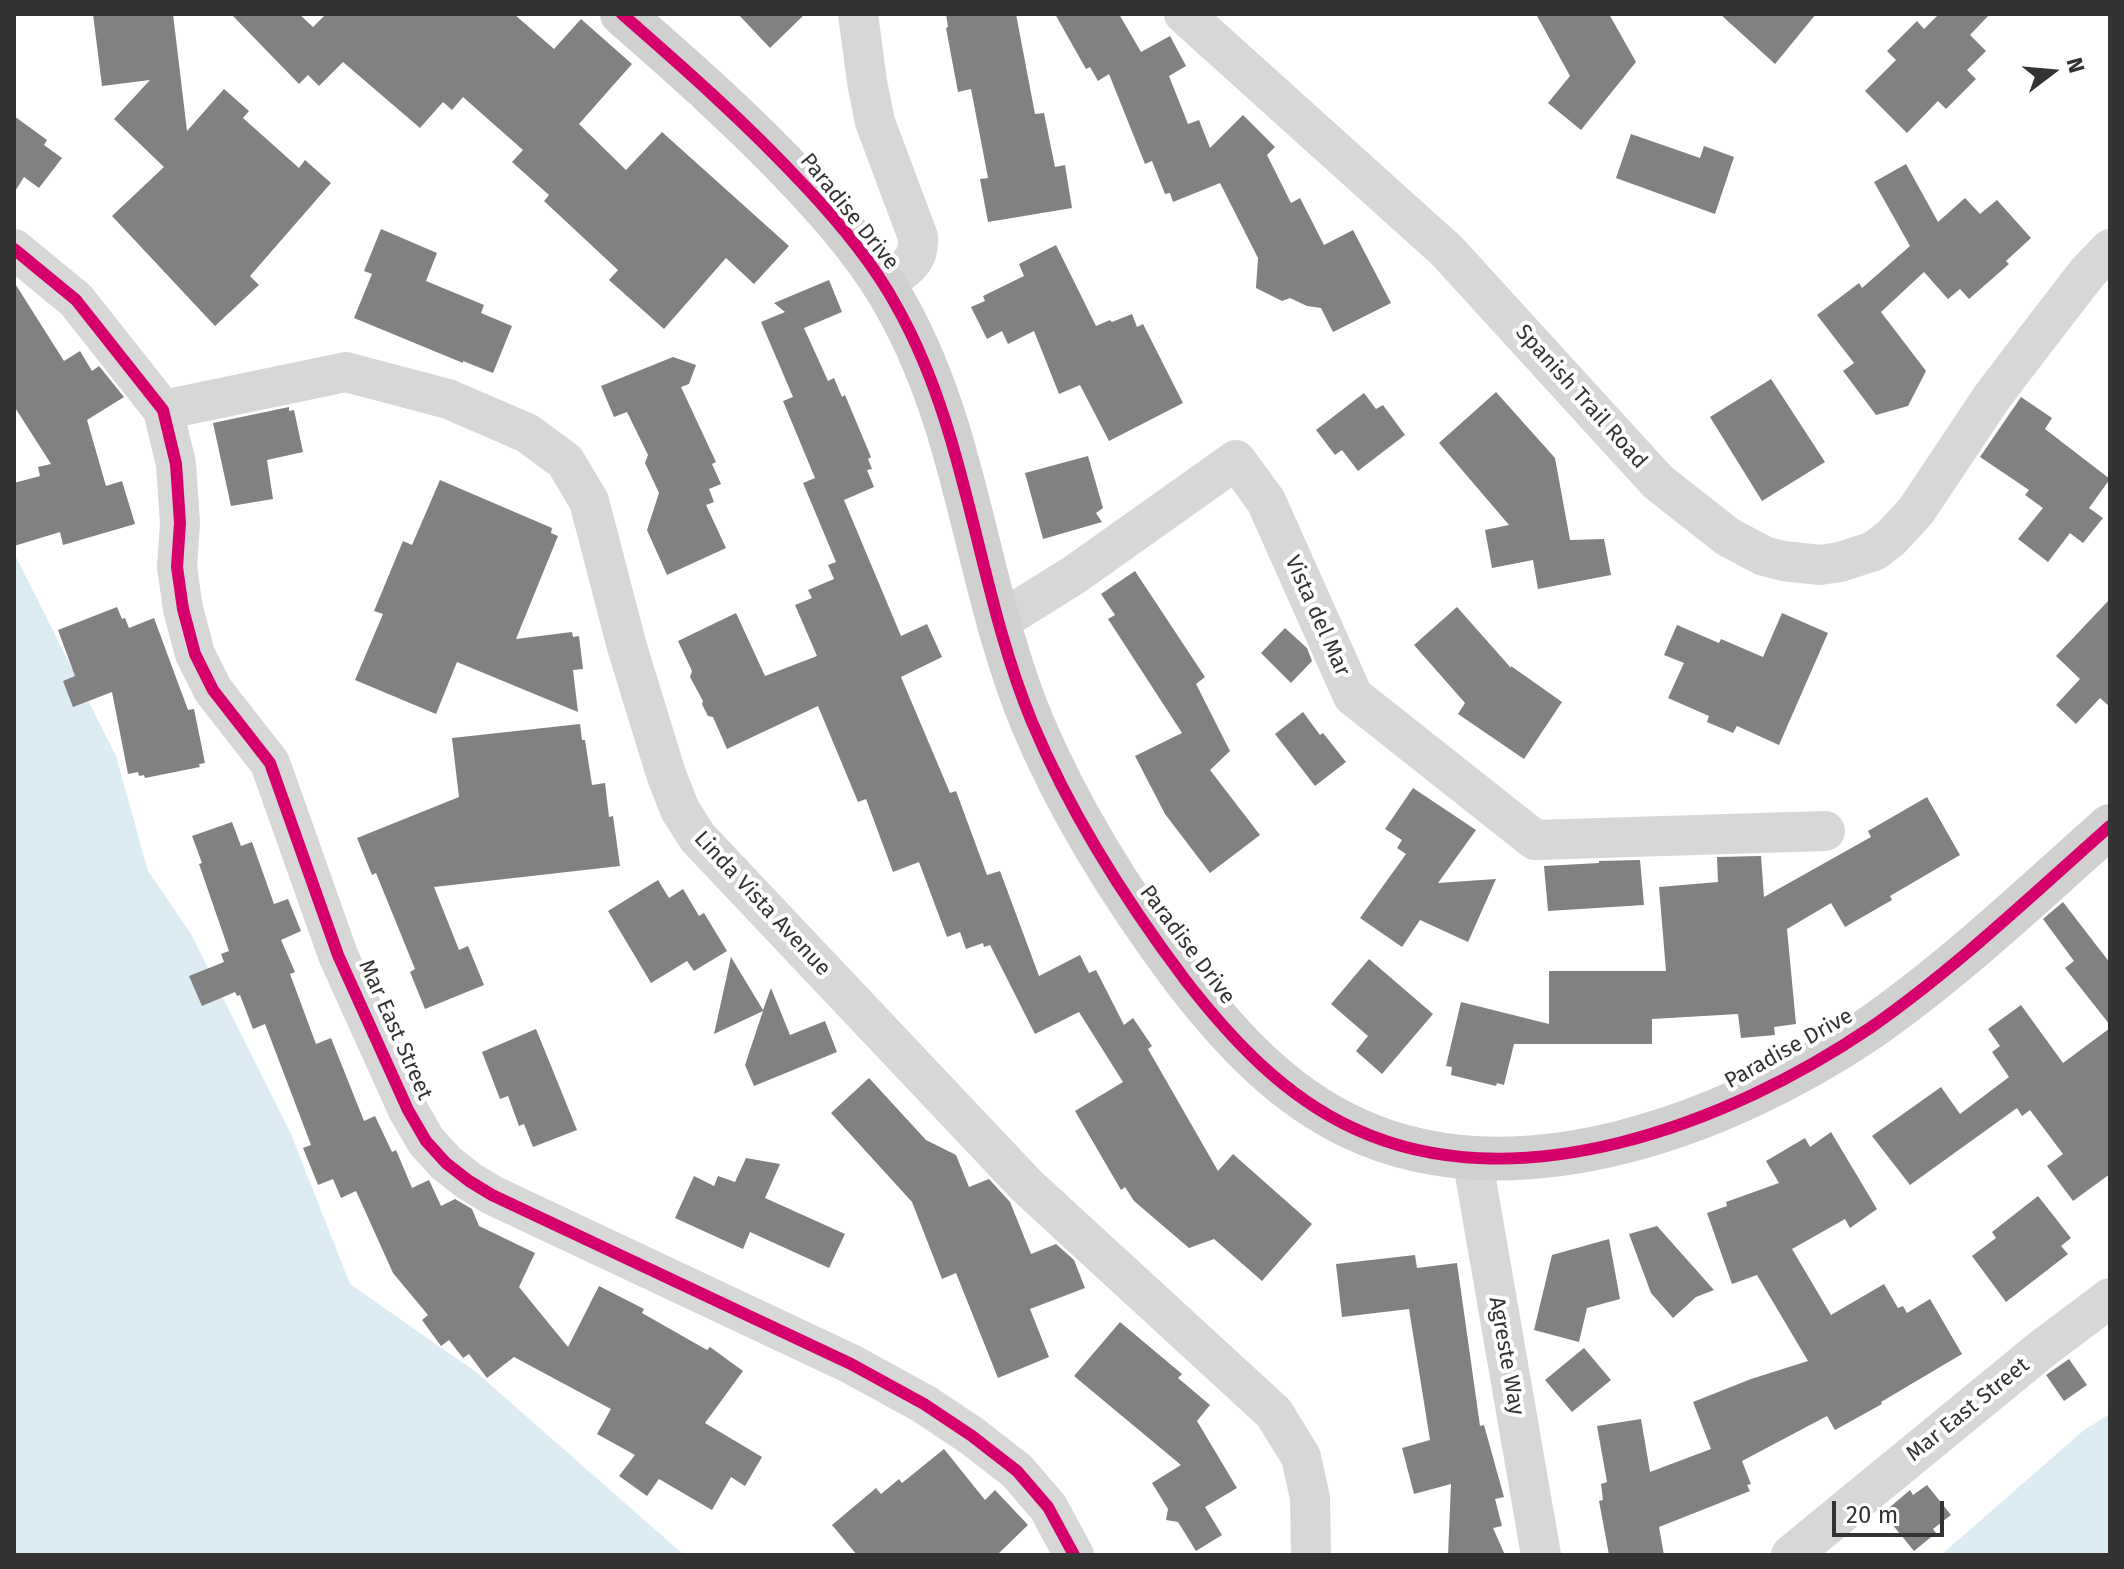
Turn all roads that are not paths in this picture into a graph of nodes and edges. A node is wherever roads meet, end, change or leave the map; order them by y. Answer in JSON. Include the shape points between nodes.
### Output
{"nodes":[{"id":1,"x":622,"y":14,"type":"edge"},
{"id":2,"x":858,"y":14,"type":"edge"},
{"id":3,"x":1189,"y":17,"type":"edge"},
{"id":4,"x":14,"y":249,"type":"edge"},
{"id":5,"x":2110,"y":249,"type":"edge"},
{"id":6,"x":884,"y":283,"type":"junction"},
{"id":7,"x":163,"y":410,"type":"junction"},
{"id":8,"x":997,"y":623,"type":"junction"},
{"id":9,"x":2110,"y":826,"type":"edge"},
{"id":10,"x":1825,"y":831,"type":"dead end"},
{"id":11,"x":1472,"y":1157,"type":"junction"},
{"id":12,"x":2110,"y":1298,"type":"edge"},
{"id":13,"x":1074,"y":1555,"type":"edge"},
{"id":14,"x":1311,"y":1555,"type":"edge"},
{"id":15,"x":1541,"y":1555,"type":"edge"},
{"id":16,"x":1791,"y":1555,"type":"edge"}],
"edges":[{"from":1,"to":6,"type":"street","name":"Paradise Drive","via":[[773,152]]},
{"from":2,"to":6,"type":"street","via":[[875,122],[918,237],[915,258]]},
{"from":3,"to":5,"type":"street","name":"Spanish Trail Road","via":[[1447,251],[1658,482],[1728,537],[1783,561],[1820,565],[1857,558],[1891,538],[1916,511],[1992,397]]},
{"from":4,"to":7,"type":"street","name":"Mar East Street","via":[[76,300]]},
{"from":6,"to":8,"type":"street","name":"Paradise Drive","via":[[936,392]]},
{"from":7,"to":13,"type":"street","name":"Mar East Street","via":[[176,464],[177,567],[195,654],[213,690],[270,763],[338,955],[426,1141],[446,1163],[492,1195],[851,1364],[924,1404],[1017,1471],[1048,1507]]},
{"from":7,"to":14,"type":"street","name":"Linda Vista Avenue","via":[[346,372],[448,399],[527,433],[565,461],[589,501],[666,774],[698,838],[1027,1186],[1274,1413],[1301,1457],[1310,1498]]},
{"from":8,"to":10,"type":"street","name":"Vista del Mar","via":[[1236,460],[1266,501],[1353,696],[1535,840]]},
{"from":8,"to":11,"type":"street","name":"Paradise Drive","via":[[1031,721],[1085,831],[1146,926],[1227,1030],[1284,1085],[1352,1128],[1406,1147]]},
{"from":9,"to":11,"type":"street","name":"Paradise Drive","via":[[1936,978],[1868,1029],[1793,1074],[1710,1113],[1626,1140],[1539,1156]]},
{"from":11,"to":15,"type":"street","name":"Agreste Way"},
{"from":12,"to":16,"type":"street","name":"Mar East Street"}]}
